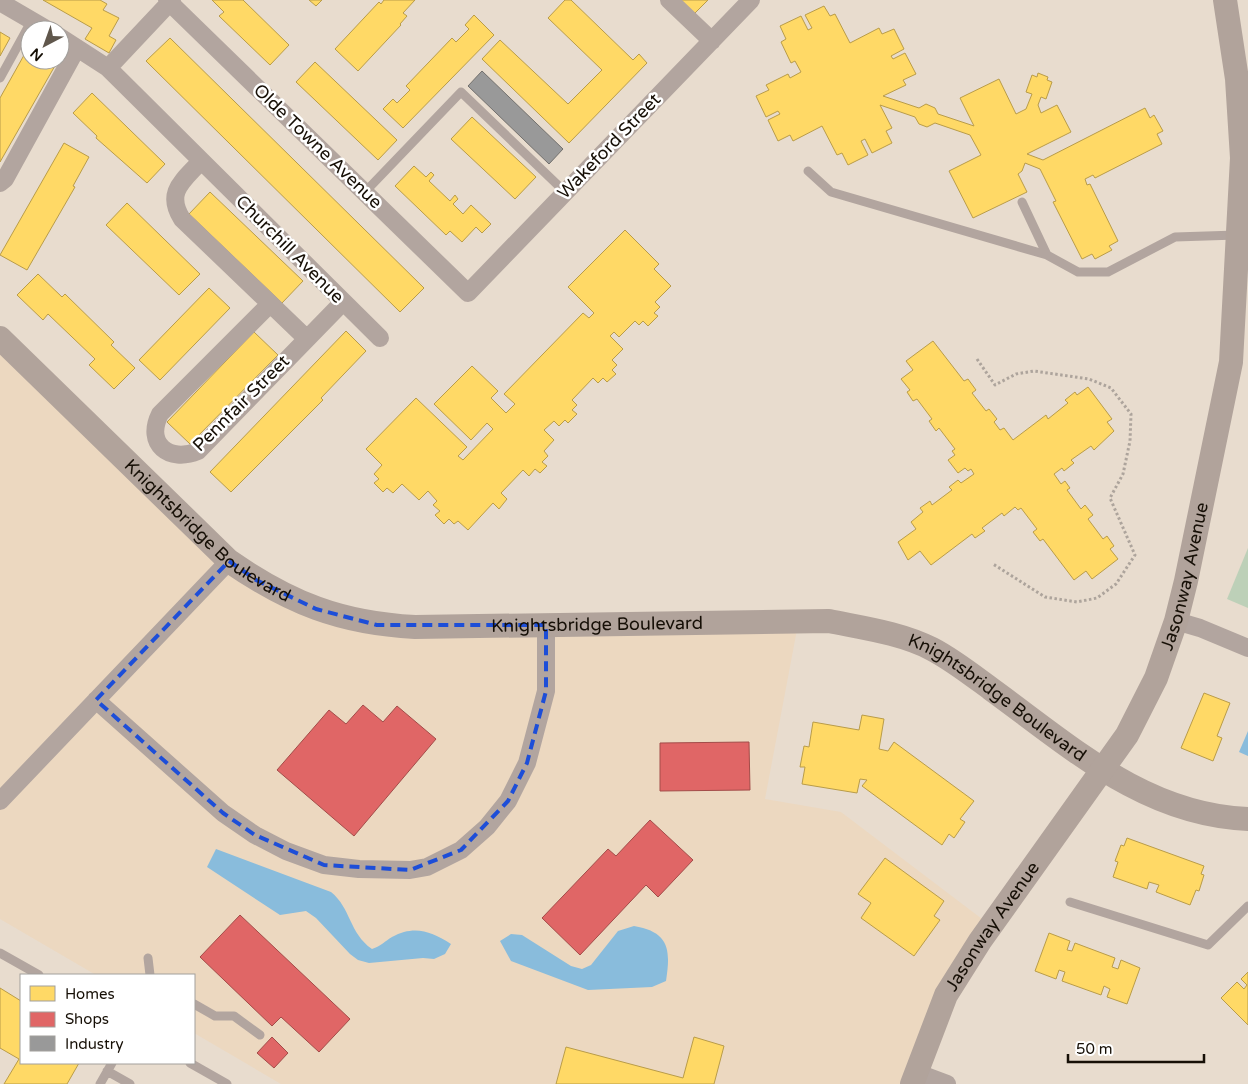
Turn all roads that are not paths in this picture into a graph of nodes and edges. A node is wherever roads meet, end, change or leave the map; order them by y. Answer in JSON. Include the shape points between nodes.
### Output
{"nodes":[{"id":1,"x":669,"y":0,"type":"edge"},
{"id":2,"x":752,"y":0,"type":"edge"},
{"id":3,"x":1225,"y":0,"type":"edge"},
{"id":4,"x":170,"y":1,"type":"edge"},
{"id":5,"x":0,"y":2,"type":"edge"},
{"id":6,"x":32,"y":20,"type":"edge"},
{"id":7,"x":712,"y":41,"type":"junction"},
{"id":8,"x":20,"y":42,"type":"edge"},
{"id":9,"x":70,"y":44,"type":"edge"},
{"id":10,"x":77,"y":48,"type":"junction"},
{"id":11,"x":108,"y":68,"type":"junction"},
{"id":12,"x":0,"y":78,"type":"edge"},
{"id":13,"x":1242,"y":79,"type":"edge"},
{"id":14,"x":201,"y":161,"type":"junction"},
{"id":15,"x":808,"y":171,"type":"dead end"},
{"id":16,"x":0,"y":183,"type":"edge"},
{"id":17,"x":364,"y":192,"type":"junction"},
{"id":18,"x":565,"y":192,"type":"junction"},
{"id":19,"x":1022,"y":202,"type":"dead end"},
{"id":20,"x":1238,"y":235,"type":"junction"},
{"id":21,"x":1047,"y":255,"type":"junction"},
{"id":22,"x":468,"y":293,"type":"joint"},
{"id":23,"x":343,"y":302,"type":"junction"},
{"id":24,"x":270,"y":304,"type":"junction"},
{"id":25,"x":0,"y":338,"type":"edge"},
{"id":26,"x":306,"y":338,"type":"junction"},
{"id":27,"x":380,"y":338,"type":"dead end"},
{"id":28,"x":229,"y":561,"type":"junction"},
{"id":29,"x":1176,"y":621,"type":"junction"},
{"id":30,"x":546,"y":625,"type":"junction"},
{"id":31,"x":1248,"y":648,"type":"edge"},
{"id":32,"x":96,"y":700,"type":"junction"},
{"id":33,"x":1103,"y":771,"type":"junction"},
{"id":34,"x":0,"y":801,"type":"edge"},
{"id":35,"x":1248,"y":819,"type":"edge"},
{"id":36,"x":1070,"y":902,"type":"dead end"},
{"id":37,"x":1248,"y":906,"type":"edge"},
{"id":38,"x":0,"y":953,"type":"edge"},
{"id":39,"x":148,"y":958,"type":"dead end"},
{"id":40,"x":37,"y":974,"type":"edge"},
{"id":41,"x":150,"y":974,"type":"edge"},
{"id":42,"x":195,"y":1005,"type":"edge"},
{"id":43,"x":260,"y":1035,"type":"dead end"},
{"id":44,"x":192,"y":1064,"type":"edge"},
{"id":45,"x":110,"y":1067,"type":"edge"},
{"id":46,"x":914,"y":1078,"type":"edge"},
{"id":47,"x":100,"y":1084,"type":"edge"},
{"id":48,"x":130,"y":1084,"type":"edge"},
{"id":49,"x":227,"y":1084,"type":"edge"},
{"id":50,"x":947,"y":1084,"type":"edge"}],
"edges":[{"from":1,"to":7,"type":"street"},
{"from":2,"to":7,"type":"street","name":"Wakeford Street"},
{"from":3,"to":13,"type":"street","name":"Jasonway Avenue"},
{"from":4,"to":11,"type":"street"},
{"from":4,"to":17,"type":"street","name":"Olde Towne Avenue"},
{"from":5,"to":6,"type":"street"},
{"from":7,"to":18,"type":"street","name":"Wakeford Street"},
{"from":8,"to":12,"type":"lane"},
{"from":9,"to":10,"type":"street","name":"Churchill Avenue"},
{"from":10,"to":11,"type":"street","name":"Churchill Avenue"},
{"from":10,"to":16,"type":"street"},
{"from":11,"to":14,"type":"street","name":"Churchill Avenue"},
{"from":13,"to":20,"type":"street","name":"Jasonway Avenue"},
{"from":14,"to":23,"type":"street","name":"Churchill Avenue"},
{"from":14,"to":24,"type":"street","via":[[175,193],[175,207],[182,219]]},
{"from":15,"to":21,"type":"lane","via":[[831,192]]},
{"from":17,"to":18,"type":"lane","via":[[461,92]]},
{"from":17,"to":22,"type":"street","name":"Olde Towne Avenue"},
{"from":18,"to":22,"type":"street","name":"Wakeford Street"},
{"from":19,"to":21,"type":"lane"},
{"from":20,"to":21,"type":"lane","via":[[1176,237],[1108,272],[1078,272]]},
{"from":20,"to":29,"type":"street","name":"Jasonway Avenue","via":[[1231,362]]},
{"from":23,"to":26,"type":"street","name":"Pennfair Street"},
{"from":23,"to":27,"type":"street","name":"Churchill Avenue"},
{"from":24,"to":26,"type":"street"},
{"from":24,"to":26,"type":"street","name":"Pennfair Street","via":[[160,414],[155,425],[156,438],[162,448],[173,455],[186,456],[198,450]]},
{"from":25,"to":28,"type":"street","name":"Knightsbridge Boulevard"},
{"from":28,"to":30,"type":"street","name":"Knightsbridge Boulevard","via":[[256,580],[308,606],[377,625]]},
{"from":28,"to":32,"type":"street"},
{"from":29,"to":31,"type":"street"},
{"from":29,"to":33,"type":"street","name":"Jasonway Avenue","via":[[1143,708]]},
{"from":30,"to":32,"type":"street","via":[[546,691],[527,763],[508,801],[487,827],[461,850],[410,870],[359,869],[324,864],[286,851],[255,835],[223,813]]},
{"from":30,"to":33,"type":"street","name":"Knightsbridge Boulevard","via":[[829,621],[901,637],[931,649],[962,668]]},
{"from":32,"to":34,"type":"street"},
{"from":33,"to":35,"type":"street","name":"Knightsbridge Boulevard","via":[[1135,790],[1167,803],[1218,816]]},
{"from":33,"to":46,"type":"street","name":"Jasonway Avenue","via":[[980,941],[946,995]]},
{"from":36,"to":37,"type":"lane","via":[[1208,945]]},
{"from":38,"to":40,"type":"lane"},
{"from":39,"to":41,"type":"lane"},
{"from":42,"to":43,"type":"lane","via":[[215,1016],[234,1016]]},
{"from":44,"to":49,"type":"lane"},
{"from":45,"to":47,"type":"lane"},
{"from":45,"to":48,"type":"lane"},
{"from":46,"to":50,"type":"street"}]}
